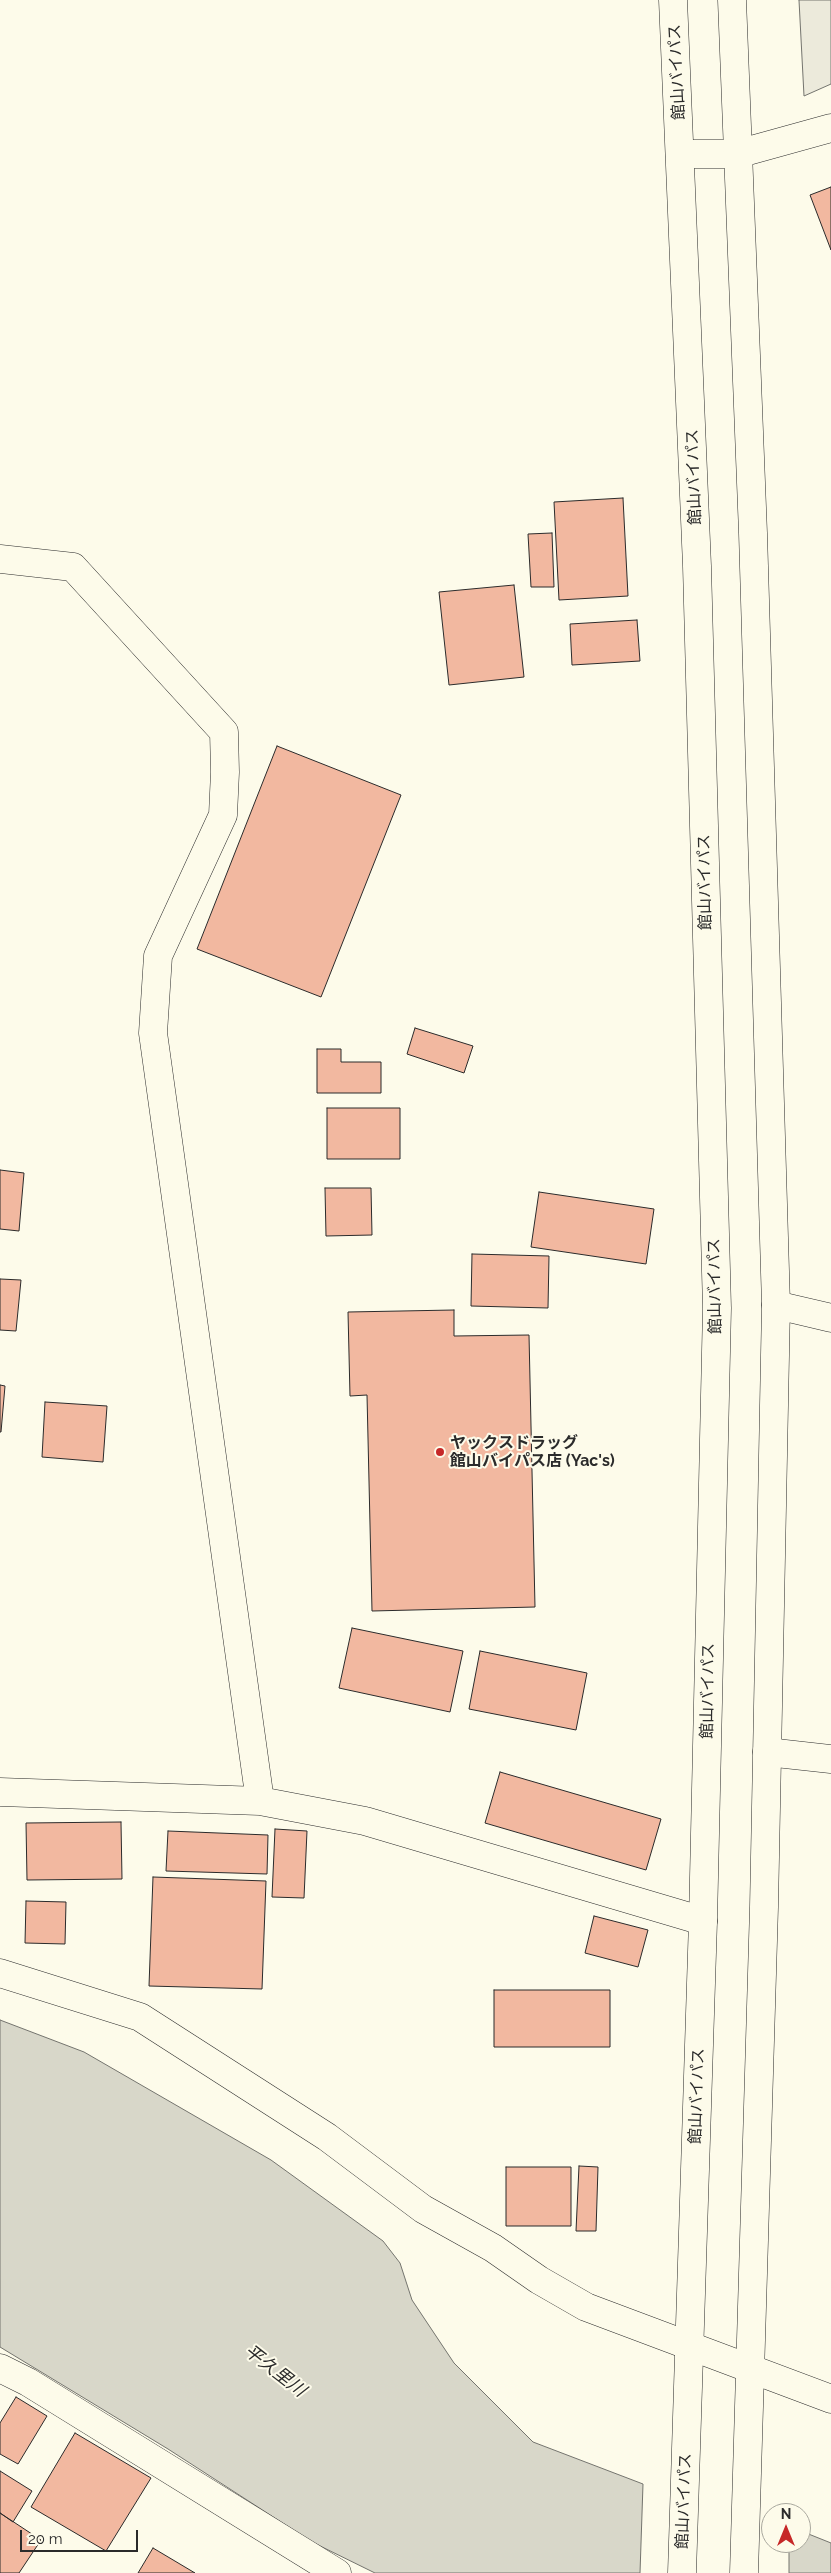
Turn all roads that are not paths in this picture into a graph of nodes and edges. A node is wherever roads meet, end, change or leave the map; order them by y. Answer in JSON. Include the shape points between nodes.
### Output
{"nodes":[{"id":1,"x":673,"y":0,"type":"edge"},
{"id":2,"x":732,"y":0,"type":"edge"},
{"id":3,"x":831,"y":128,"type":"edge"},
{"id":4,"x":680,"y":154,"type":"junction"},
{"id":5,"x":737,"y":154,"type":"junction"},
{"id":6,"x":0,"y":559,"type":"edge"},
{"id":7,"x":776,"y":1305,"type":"junction"},
{"id":8,"x":831,"y":1318,"type":"edge"},
{"id":9,"x":767,"y":1752,"type":"junction"},
{"id":10,"x":831,"y":1759,"type":"edge"},
{"id":11,"x":0,"y":1792,"type":"edge"},
{"id":12,"x":260,"y":1802,"type":"junction"},
{"id":13,"x":703,"y":1921,"type":"junction"},
{"id":14,"x":0,"y":1973,"type":"edge"},
{"id":15,"x":688,"y":2354,"type":"junction"},
{"id":16,"x":0,"y":2368,"type":"edge"},
{"id":17,"x":751,"y":2378,"type":"junction"},
{"id":18,"x":831,"y":2399,"type":"edge"},
{"id":19,"x":337,"y":2573,"type":"edge"},
{"id":20,"x":682,"y":2573,"type":"edge"},
{"id":21,"x":744,"y":2573,"type":"edge"}],
"edges":[{"from":1,"to":4,"type":"main road","name":"館山バイパス"},
{"from":2,"to":5,"type":"main road"},
{"from":3,"to":5,"type":"main road"},
{"from":4,"to":5,"type":"main road"},
{"from":4,"to":13,"type":"main road","name":"館山バイパス","via":[[698,586],[716,1308]]},
{"from":5,"to":7,"type":"main road","via":[[754,543]]},
{"from":6,"to":12,"type":"main road","via":[[72,566],[224,732],[223,815],[158,956],[153,1033]]},
{"from":7,"to":8,"type":"main road"},
{"from":7,"to":9,"type":"main road"},
{"from":9,"to":10,"type":"main road"},
{"from":9,"to":17,"type":"main road"},
{"from":11,"to":12,"type":"main road"},
{"from":12,"to":13,"type":"main road","via":[[365,1821]]},
{"from":13,"to":15,"type":"main road","name":"館山バイパス"},
{"from":14,"to":15,"type":"main road","via":[[140,2017],[328,2137],[423,2209],[493,2248],[586,2307]]},
{"from":15,"to":17,"type":"main road"},
{"from":15,"to":20,"type":"main road","name":"館山バイパス"},
{"from":16,"to":19,"type":"main road","via":[[28,2382]]},
{"from":17,"to":18,"type":"main road"},
{"from":17,"to":21,"type":"main road"}]}
